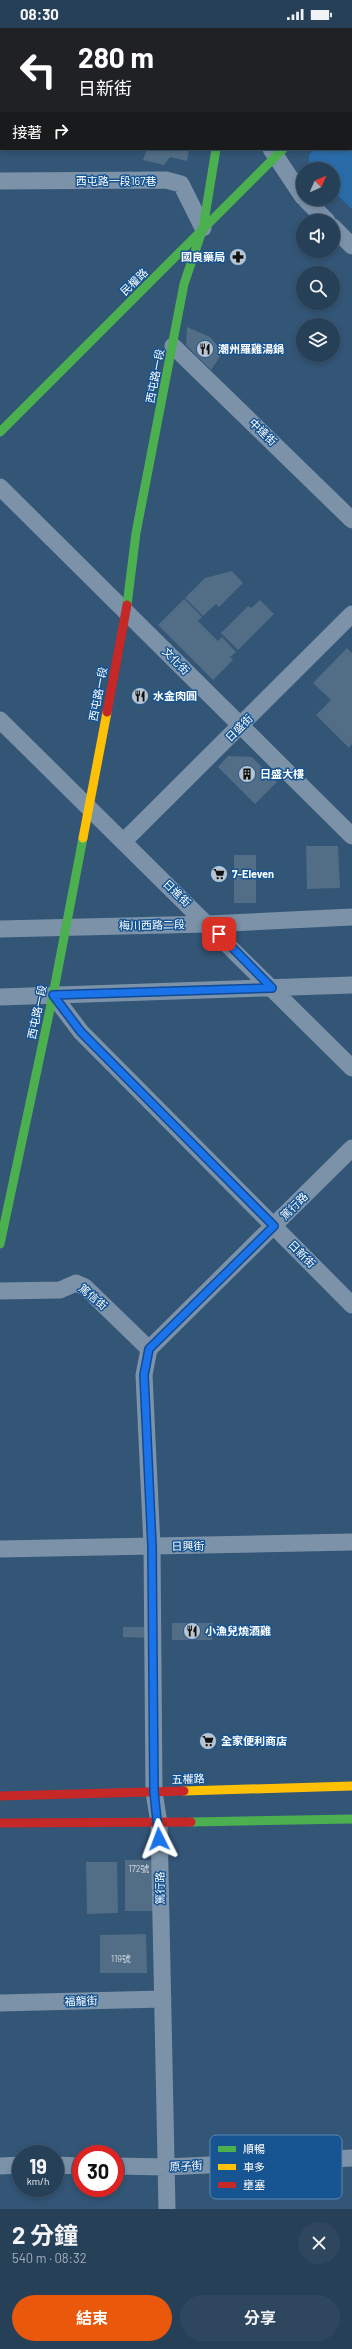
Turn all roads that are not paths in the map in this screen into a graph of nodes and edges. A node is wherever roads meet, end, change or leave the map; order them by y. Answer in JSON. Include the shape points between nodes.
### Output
{"nodes":[{"id":1,"x":216,"y":150,"type":"edge"},
{"id":2,"x":277,"y":151,"type":"edge"},
{"id":3,"x":0,"y":181,"type":"edge"},
{"id":4,"x":296,"y":184,"type":"edge"},
{"id":5,"x":312,"y":206,"type":"edge"},
{"id":6,"x":320,"y":214,"type":"edge"},
{"id":7,"x":203,"y":228,"type":"junction"},
{"id":8,"x":340,"y":234,"type":"edge"},
{"id":9,"x":352,"y":246,"type":"edge"},
{"id":10,"x":173,"y":346,"type":"junction"},
{"id":11,"x":0,"y":432,"type":"edge"},
{"id":12,"x":0,"y":487,"type":"edge"},
{"id":13,"x":352,"y":520,"type":"edge"},
{"id":14,"x":126,"y":612,"type":"junction"},
{"id":15,"x":352,"y":614,"type":"edge"},
{"id":16,"x":0,"y":720,"type":"edge"},
{"id":17,"x":242,"y":726,"type":"junction"},
{"id":18,"x":88,"y":807,"type":"junction"},
{"id":19,"x":352,"y":836,"type":"edge"},
{"id":20,"x":124,"y":841,"type":"junction"},
{"id":21,"x":352,"y":917,"type":"edge"},
{"id":22,"x":208,"y":924,"type":"junction"},
{"id":23,"x":66,"y":926,"type":"junction"},
{"id":24,"x":0,"y":929,"type":"edge"},
{"id":25,"x":352,"y":985,"type":"edge"},
{"id":26,"x":272,"y":988,"type":"junction"},
{"id":27,"x":53,"y":995,"type":"junction"},
{"id":28,"x":0,"y":997,"type":"edge"},
{"id":29,"x":352,"y":1068,"type":"edge"},
{"id":30,"x":352,"y":1148,"type":"edge"},
{"id":31,"x":274,"y":1226,"type":"junction"},
{"id":32,"x":0,"y":1244,"type":"edge"},
{"id":33,"x":0,"y":1291,"type":"edge"},
{"id":34,"x":352,"y":1305,"type":"edge"},
{"id":35,"x":149,"y":1349,"type":"junction"},
{"id":36,"x":352,"y":1542,"type":"edge"},
{"id":37,"x":152,"y":1546,"type":"junction"},
{"id":38,"x":0,"y":1548,"type":"edge"},
{"id":39,"x":352,"y":1786,"type":"edge"},
{"id":40,"x":154,"y":1792,"type":"junction"},
{"id":41,"x":0,"y":1796,"type":"edge"},
{"id":42,"x":352,"y":1819,"type":"edge"},
{"id":43,"x":0,"y":1823,"type":"edge"},
{"id":44,"x":159,"y":1823,"type":"junction"},
{"id":45,"x":163,"y":1999,"type":"junction"},
{"id":46,"x":0,"y":2003,"type":"edge"},
{"id":47,"x":352,"y":2158,"type":"edge"},
{"id":48,"x":342,"y":2159,"type":"edge"},
{"id":49,"x":12,"y":2165,"type":"edge"},
{"id":50,"x":0,"y":2166,"type":"edge"},
{"id":51,"x":124,"y":2166,"type":"edge"},
{"id":52,"x":210,"y":2166,"type":"edge"},
{"id":53,"x":166,"y":2168,"type":"junction"},
{"id":54,"x":167,"y":2209,"type":"edge"}],
"edges":[{"from":1,"to":7,"type":"street","name":"西屯路一段"},
{"from":2,"to":4,"type":"street"},
{"from":2,"to":7,"type":"street","name":"民權路"},
{"from":3,"to":7,"type":"street","name":"西屯路一段167巷","via":[[166,180],[181,184]]},
{"from":5,"to":6,"type":"street"},
{"from":7,"to":10,"type":"street","name":"西屯路一段","via":[[184,284]]},
{"from":7,"to":11,"type":"street","name":"民權路"},
{"from":8,"to":9,"type":"street"},
{"from":10,"to":13,"type":"street","name":"中達街"},
{"from":10,"to":14,"type":"street","name":"西屯路一段","via":[[136,533]]},
{"from":12,"to":14,"type":"street","name":"文化街"},
{"from":14,"to":17,"type":"street","name":"文化街"},
{"from":14,"to":18,"type":"street","name":"西屯路一段"},
{"from":15,"to":17,"type":"street","name":"日盛街"},
{"from":16,"to":18,"type":"street","name":"日進街"},
{"from":17,"to":19,"type":"street","name":"文化街"},
{"from":17,"to":20,"type":"street","name":"日盛街"},
{"from":18,"to":20,"type":"street","name":"日進街"},
{"from":18,"to":23,"type":"street","name":"西屯路一段"},
{"from":20,"to":22,"type":"street","name":"日進街"},
{"from":21,"to":22,"type":"street","name":"梅川西路二段"},
{"from":22,"to":23,"type":"street","name":"梅川西路二段"},
{"from":22,"to":26,"type":"street","name":"日進街"},
{"from":23,"to":24,"type":"street","name":"梅川西路二段"},
{"from":23,"to":27,"type":"street","name":"西屯路一段"},
{"from":25,"to":26,"type":"street"},
{"from":26,"to":27,"type":"street"},
{"from":26,"to":29,"type":"street","name":"日進街"},
{"from":27,"to":28,"type":"street"},
{"from":27,"to":31,"type":"street","name":"日新街","via":[[81,1032]]},
{"from":27,"to":32,"type":"street","name":"西屯路一段"},
{"from":30,"to":31,"type":"street","name":"篤行路"},
{"from":31,"to":34,"type":"street","name":"日新街"},
{"from":31,"to":35,"type":"street","name":"篤行路"},
{"from":33,"to":35,"type":"street","name":"篤信街","via":[[60,1290],[76,1283],[85,1287]]},
{"from":35,"to":37,"type":"street","name":"篤行路","via":[[144,1375]]},
{"from":36,"to":37,"type":"street","name":"日興街"},
{"from":37,"to":38,"type":"street","name":"日興街"},
{"from":37,"to":40,"type":"street","name":"篤行路"},
{"from":39,"to":40,"type":"street","name":"五權路"},
{"from":40,"to":41,"type":"street","name":"五權路"},
{"from":40,"to":44,"type":"street","name":"篤行路"},
{"from":42,"to":44,"type":"street"},
{"from":43,"to":44,"type":"street"},
{"from":44,"to":45,"type":"street","name":"篤行路"},
{"from":45,"to":46,"type":"street","name":"福龍街"},
{"from":45,"to":53,"type":"street","name":"篤行路"},
{"from":47,"to":48,"type":"street","name":"原子街"},
{"from":49,"to":50,"type":"street"},
{"from":51,"to":53,"type":"street","name":"原子街"},
{"from":52,"to":53,"type":"street","name":"原子街"},
{"from":53,"to":54,"type":"street","name":"篤行路"}]}
